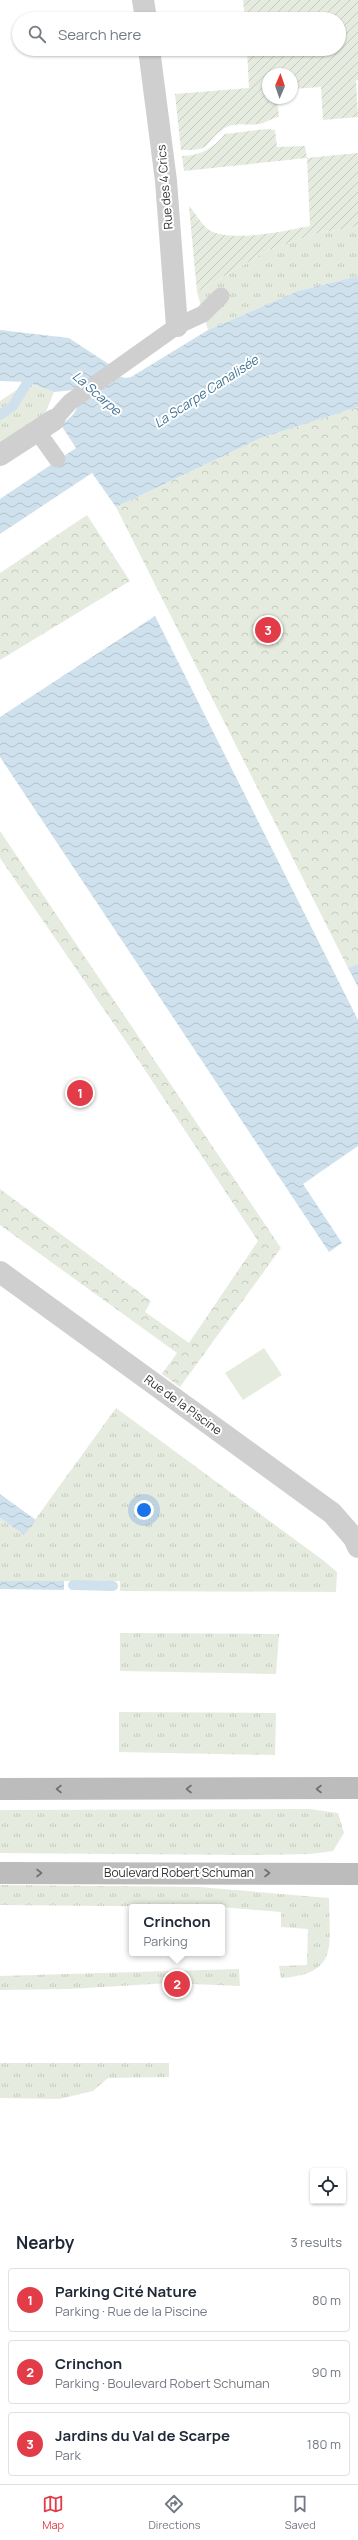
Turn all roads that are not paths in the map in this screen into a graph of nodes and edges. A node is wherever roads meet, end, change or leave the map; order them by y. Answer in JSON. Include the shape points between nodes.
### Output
{"nodes":[{"id":1,"x":143,"y":0,"type":"edge"},
{"id":2,"x":145,"y":12,"type":"edge"},
{"id":3,"x":150,"y":56,"type":"edge"},
{"id":4,"x":221,"y":296,"type":"dead end"},
{"id":5,"x":177,"y":326,"type":"junction"},
{"id":6,"x":45,"y":425,"type":"junction"},
{"id":7,"x":0,"y":455,"type":"edge"},
{"id":8,"x":57,"y":459,"type":"dead end"},
{"id":9,"x":0,"y":1272,"type":"edge"},
{"id":10,"x":358,"y":1547,"type":"edge"},
{"id":11,"x":358,"y":1788,"type":"edge"},
{"id":12,"x":0,"y":1789,"type":"edge"},
{"id":13,"x":0,"y":1873,"type":"edge"},
{"id":14,"x":358,"y":1874,"type":"edge"}],
"edges":[{"from":1,"to":2,"type":"street"},
{"from":3,"to":5,"type":"street","name":"Rue des 4 Crics","via":[[166,181]]},
{"from":4,"to":5,"type":"lane","via":[[203,314]]},
{"from":5,"to":6,"type":"lane","via":[[70,402]]},
{"from":6,"to":7,"type":"street"},
{"from":6,"to":8,"type":"lane"},
{"from":9,"to":10,"type":"street","name":"Rue de la Piscine","via":[[332,1513],[354,1538]]},
{"from":11,"to":12,"type":"main road","one_way":true},
{"from":13,"to":14,"type":"main road","name":"Boulevard Robert Schuman","one_way":true}]}
